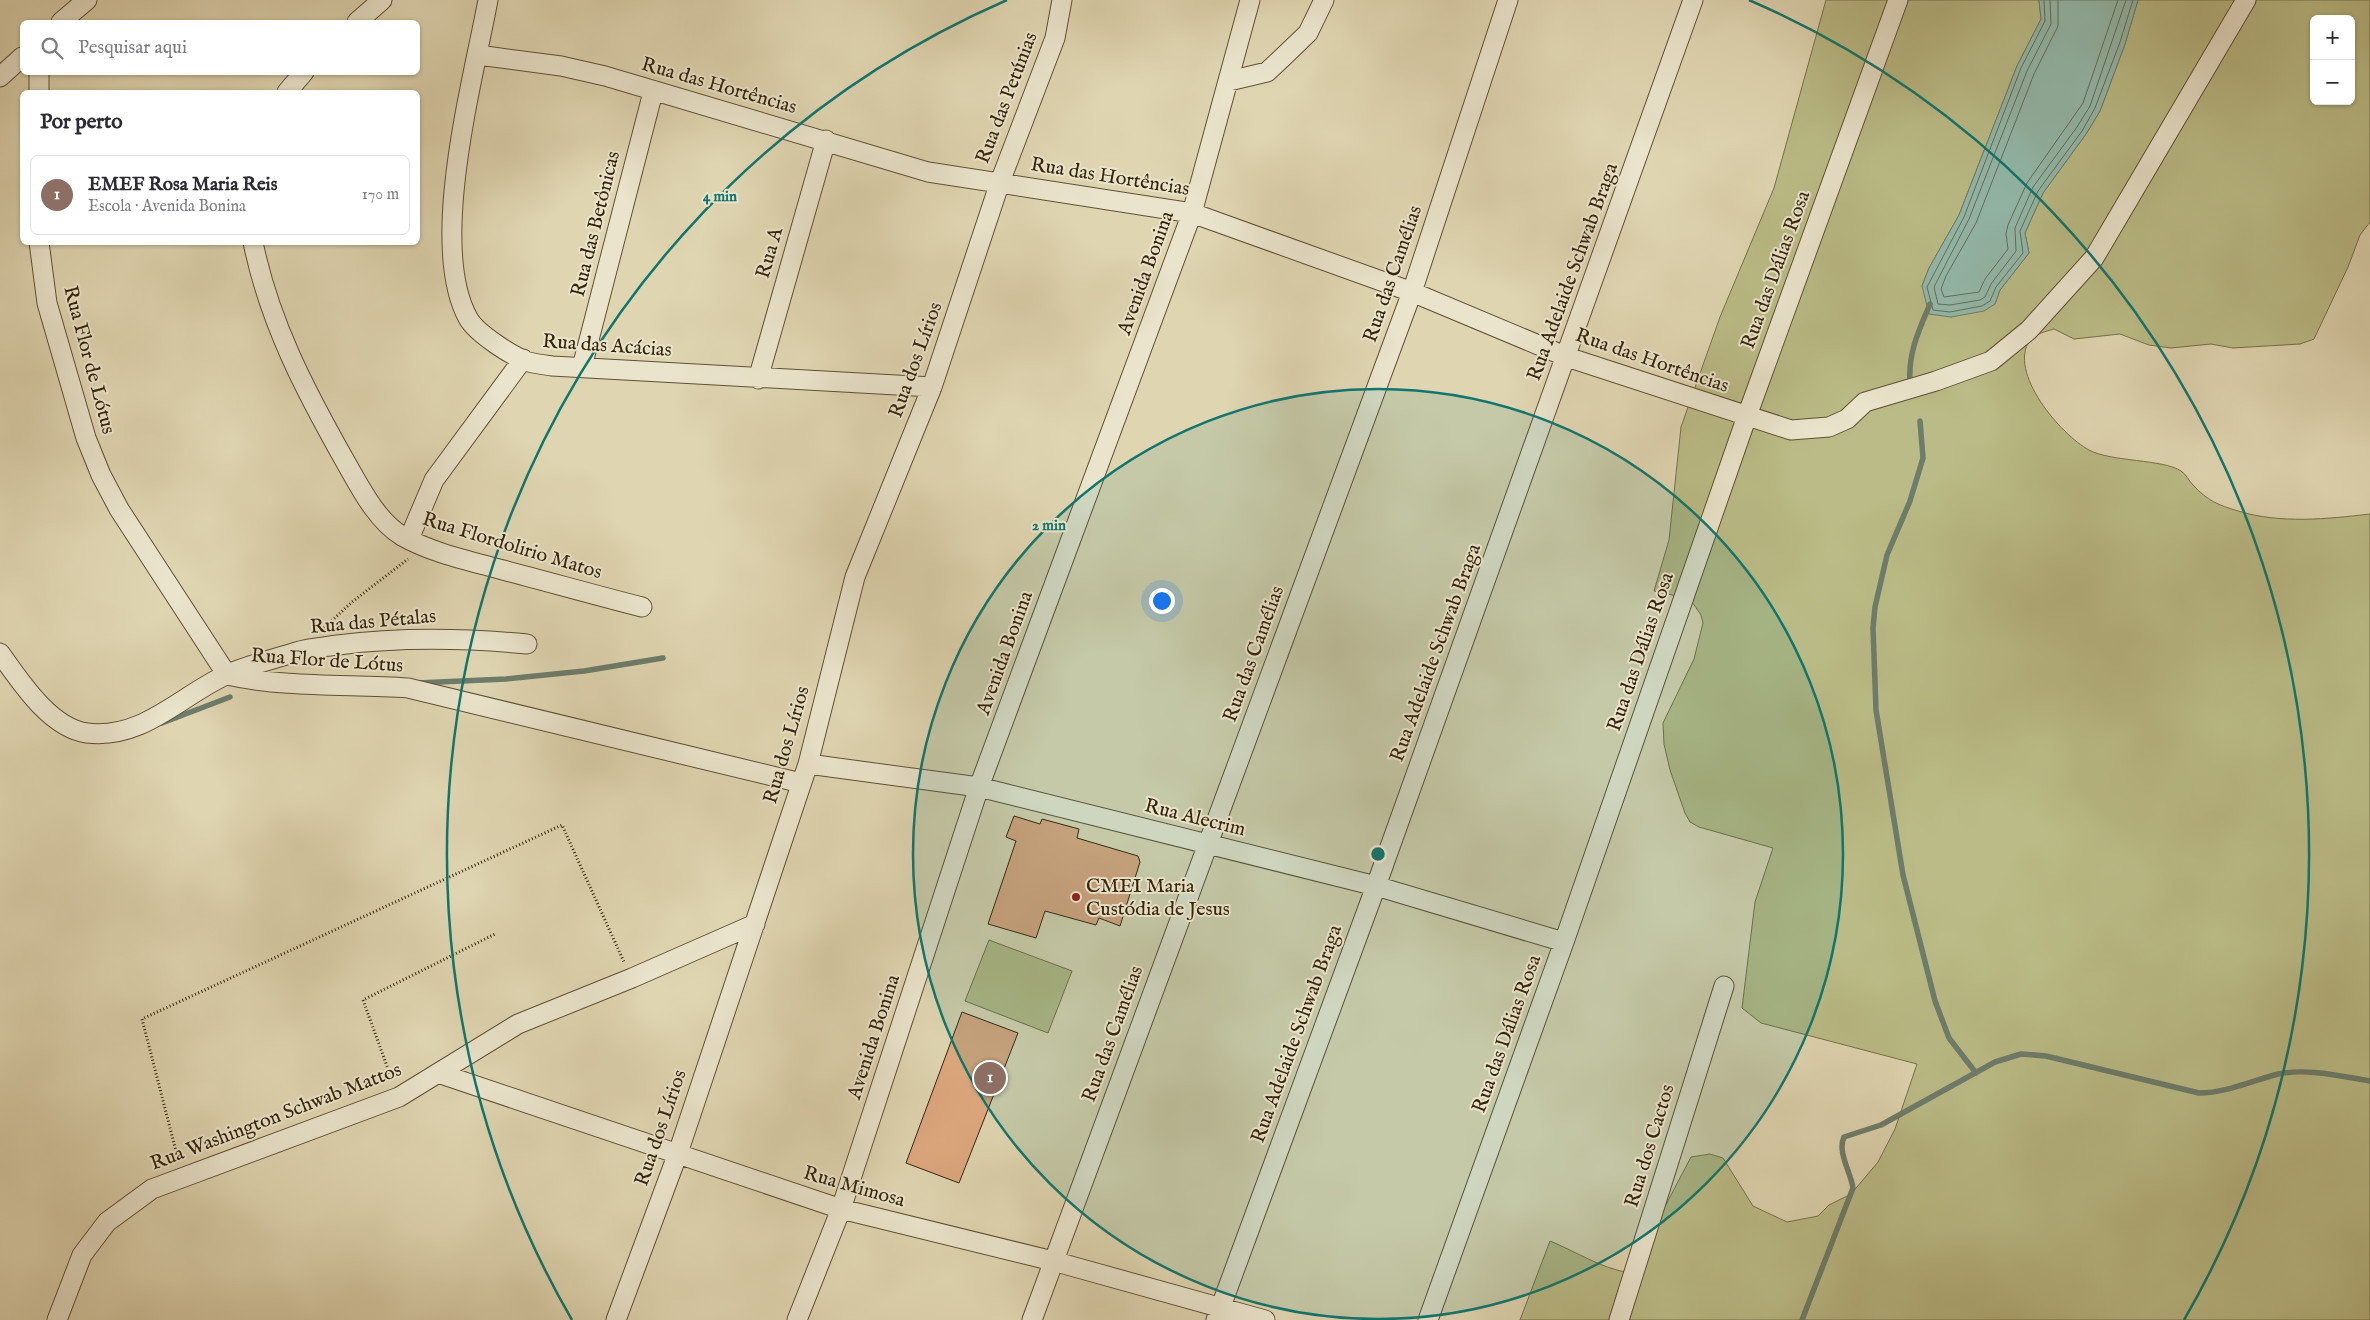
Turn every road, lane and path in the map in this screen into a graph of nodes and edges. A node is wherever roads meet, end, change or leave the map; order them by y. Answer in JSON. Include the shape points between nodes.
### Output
{"nodes":[{"id":1,"x":87,"y":0,"type":"edge"},
{"id":2,"x":382,"y":0,"type":"edge"},
{"id":3,"x":488,"y":0,"type":"edge"},
{"id":4,"x":1062,"y":0,"type":"edge"},
{"id":5,"x":1250,"y":0,"type":"edge"},
{"id":6,"x":1324,"y":0,"type":"edge"},
{"id":7,"x":1508,"y":0,"type":"edge"},
{"id":8,"x":1693,"y":0,"type":"edge"},
{"id":9,"x":1898,"y":0,"type":"edge"},
{"id":10,"x":2246,"y":0,"type":"edge"},
{"id":11,"x":63,"y":20,"type":"edge"},
{"id":12,"x":360,"y":20,"type":"edge"},
{"id":13,"x":478,"y":56,"type":"junction"},
{"id":14,"x":20,"y":59,"type":"edge"},
{"id":15,"x":40,"y":75,"type":"edge"},
{"id":16,"x":301,"y":75,"type":"edge"},
{"id":17,"x":0,"y":77,"type":"edge"},
{"id":18,"x":1229,"y":81,"type":"junction"},
{"id":19,"x":38,"y":90,"type":"edge"},
{"id":20,"x":289,"y":90,"type":"edge"},
{"id":21,"x":653,"y":92,"type":"junction"},
{"id":22,"x":826,"y":140,"type":"junction"},
{"id":23,"x":1000,"y":182,"type":"junction"},
{"id":24,"x":1192,"y":213,"type":"junction"},
{"id":25,"x":39,"y":245,"type":"edge"},
{"id":26,"x":254,"y":245,"type":"edge"},
{"id":27,"x":1412,"y":292,"type":"junction"},
{"id":28,"x":1567,"y":357,"type":"junction"},
{"id":29,"x":523,"y":359,"type":"junction"},
{"id":30,"x":582,"y":367,"type":"junction"},
{"id":31,"x":758,"y":379,"type":"junction"},
{"id":32,"x":932,"y":388,"type":"junction"},
{"id":33,"x":1746,"y":416,"type":"junction"},
{"id":34,"x":416,"y":542,"type":"junction"},
{"id":35,"x":642,"y":607,"type":"dead end"},
{"id":36,"x":527,"y":644,"type":"dead end"},
{"id":37,"x":299,"y":651,"type":"junction"},
{"id":38,"x":0,"y":653,"type":"edge"},
{"id":39,"x":227,"y":675,"type":"junction"},
{"id":40,"x":808,"y":764,"type":"junction"},
{"id":41,"x":801,"y":783,"type":"junction"},
{"id":42,"x":979,"y":787,"type":"junction"},
{"id":43,"x":1208,"y":845,"type":"junction"},
{"id":44,"x":1376,"y":886,"type":"junction"},
{"id":45,"x":755,"y":924,"type":"junction"},
{"id":46,"x":495,"y":934,"type":"dead end"},
{"id":47,"x":1564,"y":942,"type":"junction"},
{"id":48,"x":632,"y":978,"type":"junction"},
{"id":49,"x":1724,"y":986,"type":"dead end"},
{"id":50,"x":438,"y":1073,"type":"junction"},
{"id":51,"x":399,"y":1097,"type":"junction"},
{"id":52,"x":678,"y":1153,"type":"junction"},
{"id":53,"x":182,"y":1176,"type":"junction"},
{"id":54,"x":841,"y":1209,"type":"junction"},
{"id":55,"x":1053,"y":1261,"type":"junction"},
{"id":56,"x":1218,"y":1314,"type":"edge"},
{"id":57,"x":57,"y":1320,"type":"edge"},
{"id":58,"x":616,"y":1320,"type":"edge"},
{"id":59,"x":797,"y":1320,"type":"edge"},
{"id":60,"x":1032,"y":1320,"type":"edge"},
{"id":61,"x":1265,"y":1320,"type":"edge"},
{"id":62,"x":1428,"y":1320,"type":"edge"},
{"id":63,"x":1619,"y":1320,"type":"edge"}],
"edges":[{"from":1,"to":11,"type":"street"},
{"from":2,"to":12,"type":"street"},
{"from":3,"to":13,"type":"street","name":"Rua das Acácias"},
{"from":4,"to":23,"type":"street","name":"Rua das Petúnias","via":[[1055,38]]},
{"from":5,"to":18,"type":"street","name":"Avenida Bonina"},
{"from":6,"to":18,"type":"street","via":[[1308,33],[1267,72]]},
{"from":7,"to":27,"type":"street","name":"Rua das Camélias"},
{"from":8,"to":28,"type":"street","name":"Rua Adelaide Schwab Braga"},
{"from":9,"to":33,"type":"street","name":"Rua das Dálias Rosa"},
{"from":10,"to":33,"type":"street","name":"Rua das Hortências","via":[[2094,258],[2029,330],[1991,362],[1865,402],[1847,419],[1829,427],[1791,430]]},
{"from":13,"to":21,"type":"street","name":"Rua das Hortências","via":[[561,66]]},
{"from":13,"to":29,"type":"street","name":"Rua das Acácias","via":[[464,114],[452,230],[456,290],[469,320],[509,353]]},
{"from":14,"to":17,"type":"street"},
{"from":15,"to":19,"type":"street"},
{"from":16,"to":20,"type":"street"},
{"from":18,"to":24,"type":"street","name":"Avenida Bonina"},
{"from":21,"to":22,"type":"street","name":"Rua das Hortências"},
{"from":21,"to":30,"type":"street","name":"Rua das Betônicas"},
{"from":22,"to":23,"type":"street","name":"Rua das Hortências","via":[[928,172]]},
{"from":22,"to":31,"type":"street","name":"Rua A"},
{"from":23,"to":24,"type":"street","name":"Rua das Hortências"},
{"from":23,"to":32,"type":"street","name":"Rua dos Lírios"},
{"from":24,"to":27,"type":"street","name":"Rua das Hortências"},
{"from":24,"to":42,"type":"street","name":"Avenida Bonina"},
{"from":25,"to":39,"type":"street","name":"Rua Flor de Lótus","via":[[48,303],[86,438],[101,475],[119,509]]},
{"from":26,"to":34,"type":"street","name":"Rua Flordolirio Matos","via":[[269,306],[312,403],[364,493],[383,519],[401,535]]},
{"from":27,"to":28,"type":"street","name":"Rua das Hortências"},
{"from":27,"to":43,"type":"street","name":"Rua das Camélias"},
{"from":28,"to":33,"type":"street","name":"Rua das Hortências"},
{"from":28,"to":44,"type":"street","name":"Rua Adelaide Schwab Braga"},
{"from":29,"to":30,"type":"street","name":"Rua das Acácias","via":[[552,366]]},
{"from":29,"to":34,"type":"street","via":[[434,480]]},
{"from":30,"to":31,"type":"street","name":"Rua das Acácias"},
{"from":31,"to":32,"type":"street","name":"Rua das Acácias"},
{"from":32,"to":40,"type":"street","name":"Rua dos Lírios","via":[[855,576]]},
{"from":33,"to":47,"type":"street","name":"Rua das Dálias Rosa"},
{"from":34,"to":35,"type":"street","name":"Rua Flordolirio Matos","via":[[471,561]]},
{"from":34,"to":37,"type":"path"},
{"from":36,"to":37,"type":"street","name":"Rua das Pétalas","via":[[464,638],[409,638]]},
{"from":37,"to":39,"type":"street","name":"Rua das Pétalas"},
{"from":38,"to":39,"type":"street","name":"Rua das Pétalas","via":[[30,694],[50,714],[85,733],[108,734],[135,727]]},
{"from":39,"to":41,"type":"street","name":"Rua Flor de Lótus","via":[[300,685],[408,688]]},
{"from":40,"to":41,"type":"street","name":"Rua dos Lírios"},
{"from":40,"to":42,"type":"street","name":"Rua Alecrim"},
{"from":41,"to":45,"type":"street","name":"Rua dos Lírios"},
{"from":42,"to":43,"type":"street","name":"Rua Alecrim"},
{"from":42,"to":54,"type":"street","name":"Avenida Bonina"},
{"from":43,"to":44,"type":"street","name":"Rua Alecrim"},
{"from":43,"to":55,"type":"street","name":"Rua das Camélias"},
{"from":44,"to":47,"type":"street","name":"Rua Alecrim"},
{"from":44,"to":56,"type":"street","name":"Rua Adelaide Schwab Braga"},
{"from":45,"to":48,"type":"street","name":"Rua Washington Schwab Mattos"},
{"from":45,"to":52,"type":"street","name":"Rua dos Lírios"},
{"from":46,"to":51,"type":"path","via":[[362,1000]]},
{"from":47,"to":62,"type":"street","name":"Rua das Dálias Rosa"},
{"from":48,"to":50,"type":"street","name":"Rua Washington Schwab Mattos","via":[[518,1024]]},
{"from":48,"to":53,"type":"path","via":[[562,825],[142,1019]]},
{"from":49,"to":63,"type":"street","name":"Rua dos Cactos"},
{"from":50,"to":51,"type":"street","name":"Rua Washington Schwab Mattos"},
{"from":50,"to":52,"type":"street","name":"Rua Mimosa"},
{"from":51,"to":53,"type":"street","name":"Rua Washington Schwab Mattos"},
{"from":52,"to":54,"type":"street","name":"Rua Mimosa"},
{"from":52,"to":58,"type":"street","name":"Rua dos Lírios"},
{"from":53,"to":57,"type":"street","name":"Rua Washington Schwab Mattos","via":[[152,1189],[107,1222],[82,1255]]},
{"from":54,"to":55,"type":"street","name":"Rua Mimosa"},
{"from":54,"to":59,"type":"street","name":"Avenida Bonina"},
{"from":55,"to":56,"type":"street","name":"Rua Mimosa"},
{"from":55,"to":60,"type":"street","name":"Rua das Camélias"},
{"from":56,"to":61,"type":"street","name":"Rua Mimosa"}]}
